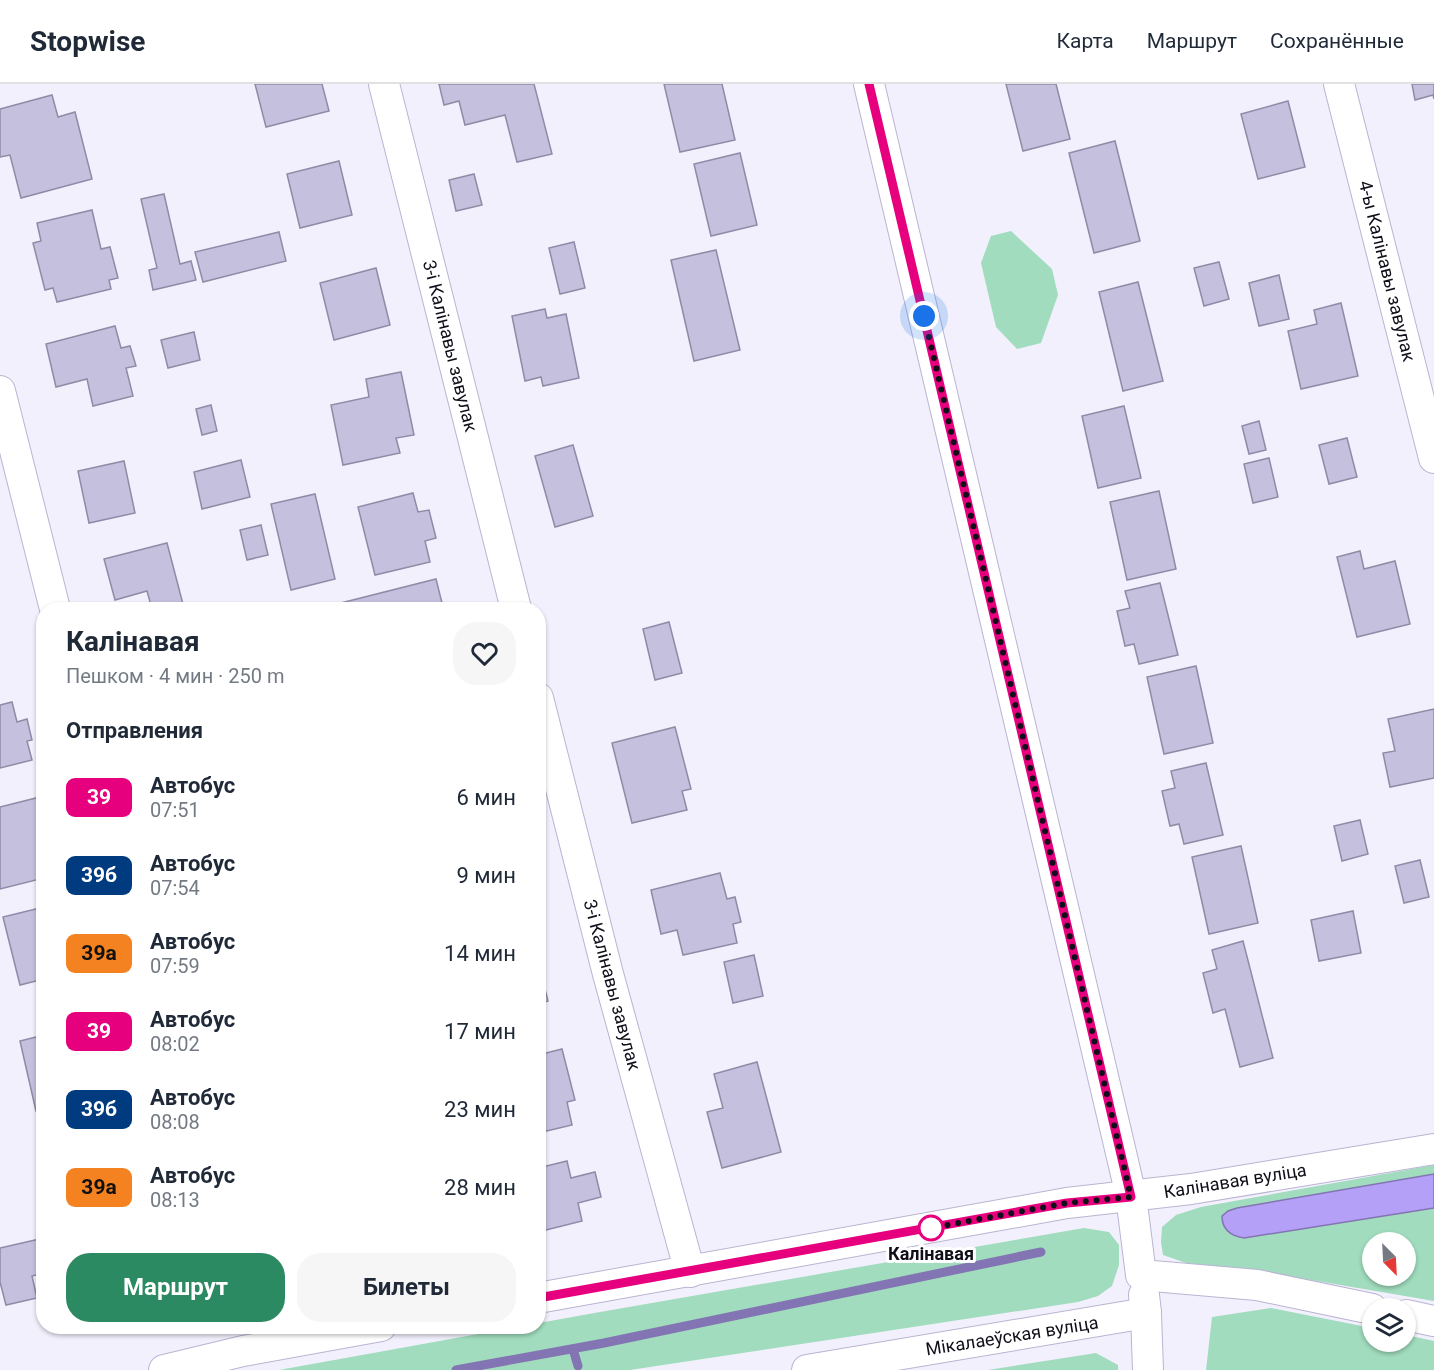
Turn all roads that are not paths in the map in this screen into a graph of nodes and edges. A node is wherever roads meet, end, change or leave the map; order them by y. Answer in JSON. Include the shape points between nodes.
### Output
{"nodes":[{"id":1,"x":384,"y":84,"type":"edge"},
{"id":2,"x":869,"y":84,"type":"edge"},
{"id":3,"x":1339,"y":84,"type":"edge"},
{"id":4,"x":0,"y":391,"type":"edge"},
{"id":5,"x":1434,"y":458,"type":"edge"},
{"id":6,"x":53,"y":602,"type":"edge"},
{"id":7,"x":514,"y":602,"type":"edge"},
{"id":8,"x":546,"y":730,"type":"edge"},
{"id":9,"x":1434,"y":1149,"type":"edge"},
{"id":10,"x":1131,"y":1197,"type":"junction"},
{"id":11,"x":690,"y":1272,"type":"junction"},
{"id":12,"x":1141,"y":1275,"type":"junction"},
{"id":13,"x":546,"y":1297,"type":"edge"},
{"id":14,"x":1362,"y":1308,"type":"edge"},
{"id":15,"x":1146,"y":1313,"type":"junction"},
{"id":16,"x":1416,"y":1317,"type":"edge"},
{"id":17,"x":1434,"y":1321,"type":"edge"},
{"id":18,"x":294,"y":1334,"type":"edge"},
{"id":19,"x":240,"y":1339,"type":"edge"},
{"id":20,"x":164,"y":1370,"type":"edge"},
{"id":21,"x":807,"y":1370,"type":"edge"},
{"id":22,"x":1148,"y":1370,"type":"edge"}],
"edges":[{"from":1,"to":7,"type":"street","name":"3-і Калінавы завулак"},
{"from":2,"to":10,"type":"street"},
{"from":3,"to":5,"type":"street","name":"4-ы Калінавы завулак"},
{"from":4,"to":6,"type":"street"},
{"from":8,"to":11,"type":"street","name":"3-і Калінавы завулак"},
{"from":9,"to":10,"type":"street","name":"Калінавая вуліца"},
{"from":10,"to":11,"type":"street","name":"Калінавая вуліца","via":[[1067,1203]]},
{"from":10,"to":12,"type":"street"},
{"from":11,"to":13,"type":"street","name":"Калінавая вуліца"},
{"from":12,"to":14,"type":"street","via":[[1257,1286]]},
{"from":12,"to":15,"type":"street"},
{"from":15,"to":21,"type":"street","name":"Мікалаеўская вуліца"},
{"from":15,"to":22,"type":"street"},
{"from":16,"to":17,"type":"street"},
{"from":18,"to":19,"type":"street"},
{"from":19,"to":20,"type":"street"}]}
